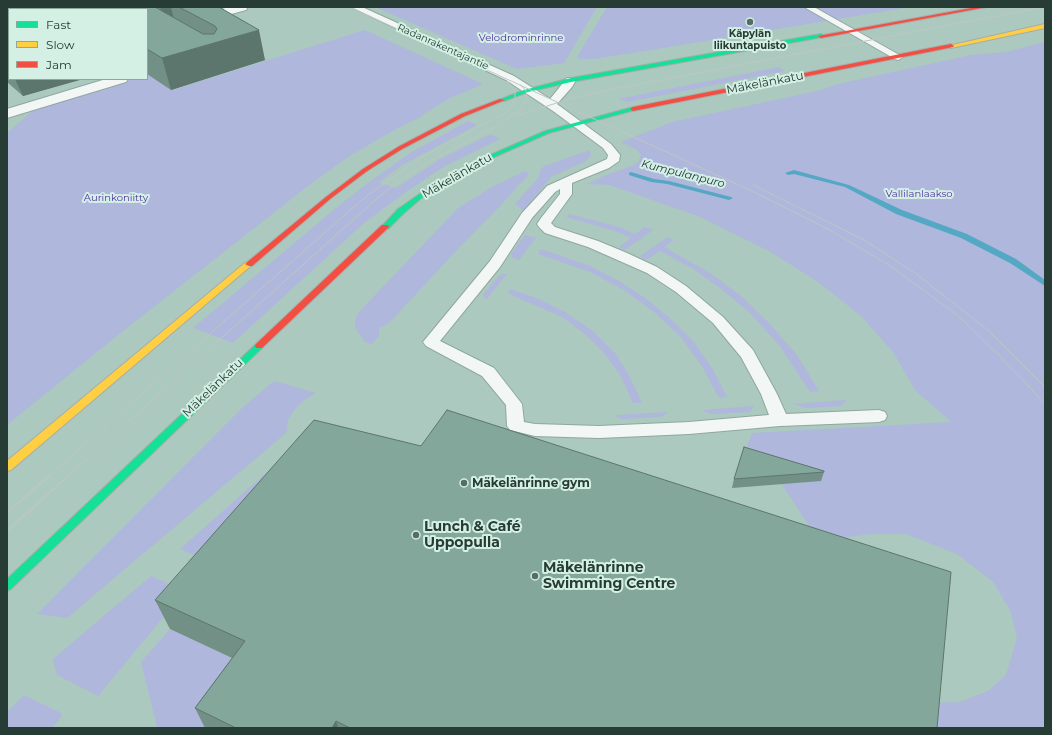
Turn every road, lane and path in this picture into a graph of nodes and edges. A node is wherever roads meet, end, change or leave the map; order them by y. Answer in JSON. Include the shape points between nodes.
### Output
{"nodes":[{"id":1,"x":242,"y":7,"type":"edge"},
{"id":2,"x":354,"y":7,"type":"edge"},
{"id":3,"x":808,"y":7,"type":"edge"},
{"id":4,"x":985,"y":7,"type":"edge"},
{"id":5,"x":1045,"y":26,"type":"edge"},
{"id":6,"x":153,"y":31,"type":"edge"},
{"id":7,"x":850,"y":31,"type":"junction"},
{"id":8,"x":180,"y":39,"type":"edge"},
{"id":9,"x":847,"y":41,"type":"dead end"},
{"id":10,"x":869,"y":54,"type":"dead end"},
{"id":11,"x":898,"y":56,"type":"junction"},
{"id":12,"x":881,"y":60,"type":"junction"},
{"id":13,"x":118,"y":80,"type":"edge"},
{"id":14,"x":571,"y":80,"type":"junction"},
{"id":15,"x":529,"y":90,"type":"junction"},
{"id":16,"x":551,"y":105,"type":"junction"},
{"id":17,"x":7,"y":114,"type":"edge"},
{"id":18,"x":575,"y":123,"type":"junction"},
{"id":19,"x":566,"y":182,"type":"junction"},
{"id":20,"x":879,"y":416,"type":"dead end"},
{"id":21,"x":780,"y":420,"type":"junction"},
{"id":22,"x":7,"y":467,"type":"edge"},
{"id":23,"x":7,"y":586,"type":"edge"}],
"edges":[{"from":1,"to":6,"type":"street"},
{"from":2,"to":15,"type":"lane","name":"Radanrakentajantie","via":[[502,74]]},
{"from":3,"to":7,"type":"lane"},
{"from":4,"to":7,"type":"main road"},
{"from":5,"to":11,"type":"main road","name":"Mäkelänkatu"},
{"from":6,"to":8,"type":"street"},
{"from":7,"to":9,"type":"lane"},
{"from":7,"to":11,"type":"lane"},
{"from":7,"to":14,"type":"main road"},
{"from":10,"to":12,"type":"lane"},
{"from":11,"to":12,"type":"main road","name":"Mäkelänkatu"},
{"from":12,"to":18,"type":"main road","name":"Mäkelänkatu","via":[[631,109]]},
{"from":13,"to":17,"type":"street"},
{"from":14,"to":15,"type":"main road"},
{"from":14,"to":16,"type":"lane"},
{"from":15,"to":16,"type":"lane","name":"Radanrakentajantie"},
{"from":15,"to":22,"type":"main road","via":[[463,115],[400,148],[365,170],[328,198]]},
{"from":16,"to":18,"type":"lane","name":"Radanrakentajantie"},
{"from":18,"to":19,"type":"lane","name":"Radanrakentajantie","via":[[612,151],[614,159]]},
{"from":18,"to":23,"type":"main road","name":"Mäkelänkatu","via":[[529,139],[481,161],[423,194],[401,210]]},
{"from":19,"to":21,"type":"lane","via":[[566,194],[544,224],[550,230],[593,244],[652,270],[681,289],[718,320],[747,354]]},
{"from":19,"to":21,"type":"lane","via":[[551,189],[527,216],[495,264],[431,342],[488,372],[514,404],[516,426],[535,430],[599,432]]},
{"from":20,"to":21,"type":"lane"}]}
